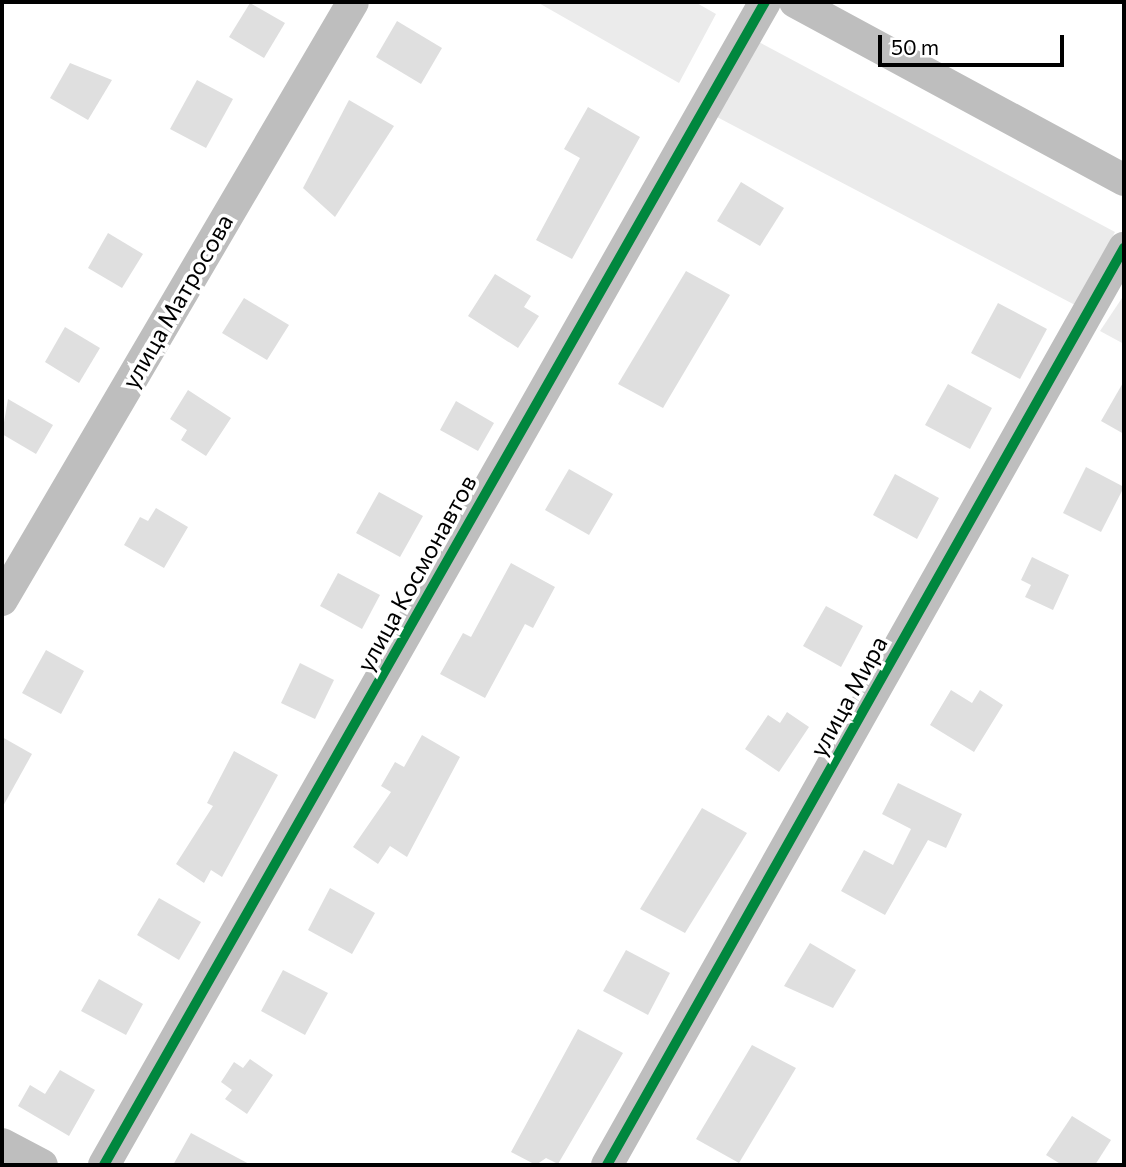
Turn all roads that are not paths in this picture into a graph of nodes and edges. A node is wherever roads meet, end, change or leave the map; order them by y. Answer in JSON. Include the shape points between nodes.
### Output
{"nodes":[{"id":1,"x":353,"y":2,"type":"edge"},
{"id":2,"x":765,"y":2,"type":"edge"},
{"id":3,"x":795,"y":2,"type":"edge"},
{"id":4,"x":1124,"y":180,"type":"edge"},
{"id":5,"x":1124,"y":248,"type":"edge"},
{"id":6,"x":2,"y":600,"type":"edge"},
{"id":7,"x":2,"y":1144,"type":"edge"},
{"id":8,"x":42,"y":1165,"type":"edge"},
{"id":9,"x":104,"y":1165,"type":"edge"},
{"id":10,"x":607,"y":1165,"type":"edge"}],
"edges":[{"from":1,"to":6,"type":"street","name":"улица Матросова"},
{"from":2,"to":9,"type":"street","name":"улица Космонавтов"},
{"from":3,"to":4,"type":"street"},
{"from":5,"to":10,"type":"street","name":"улица Мира"},
{"from":7,"to":8,"type":"street"}]}
